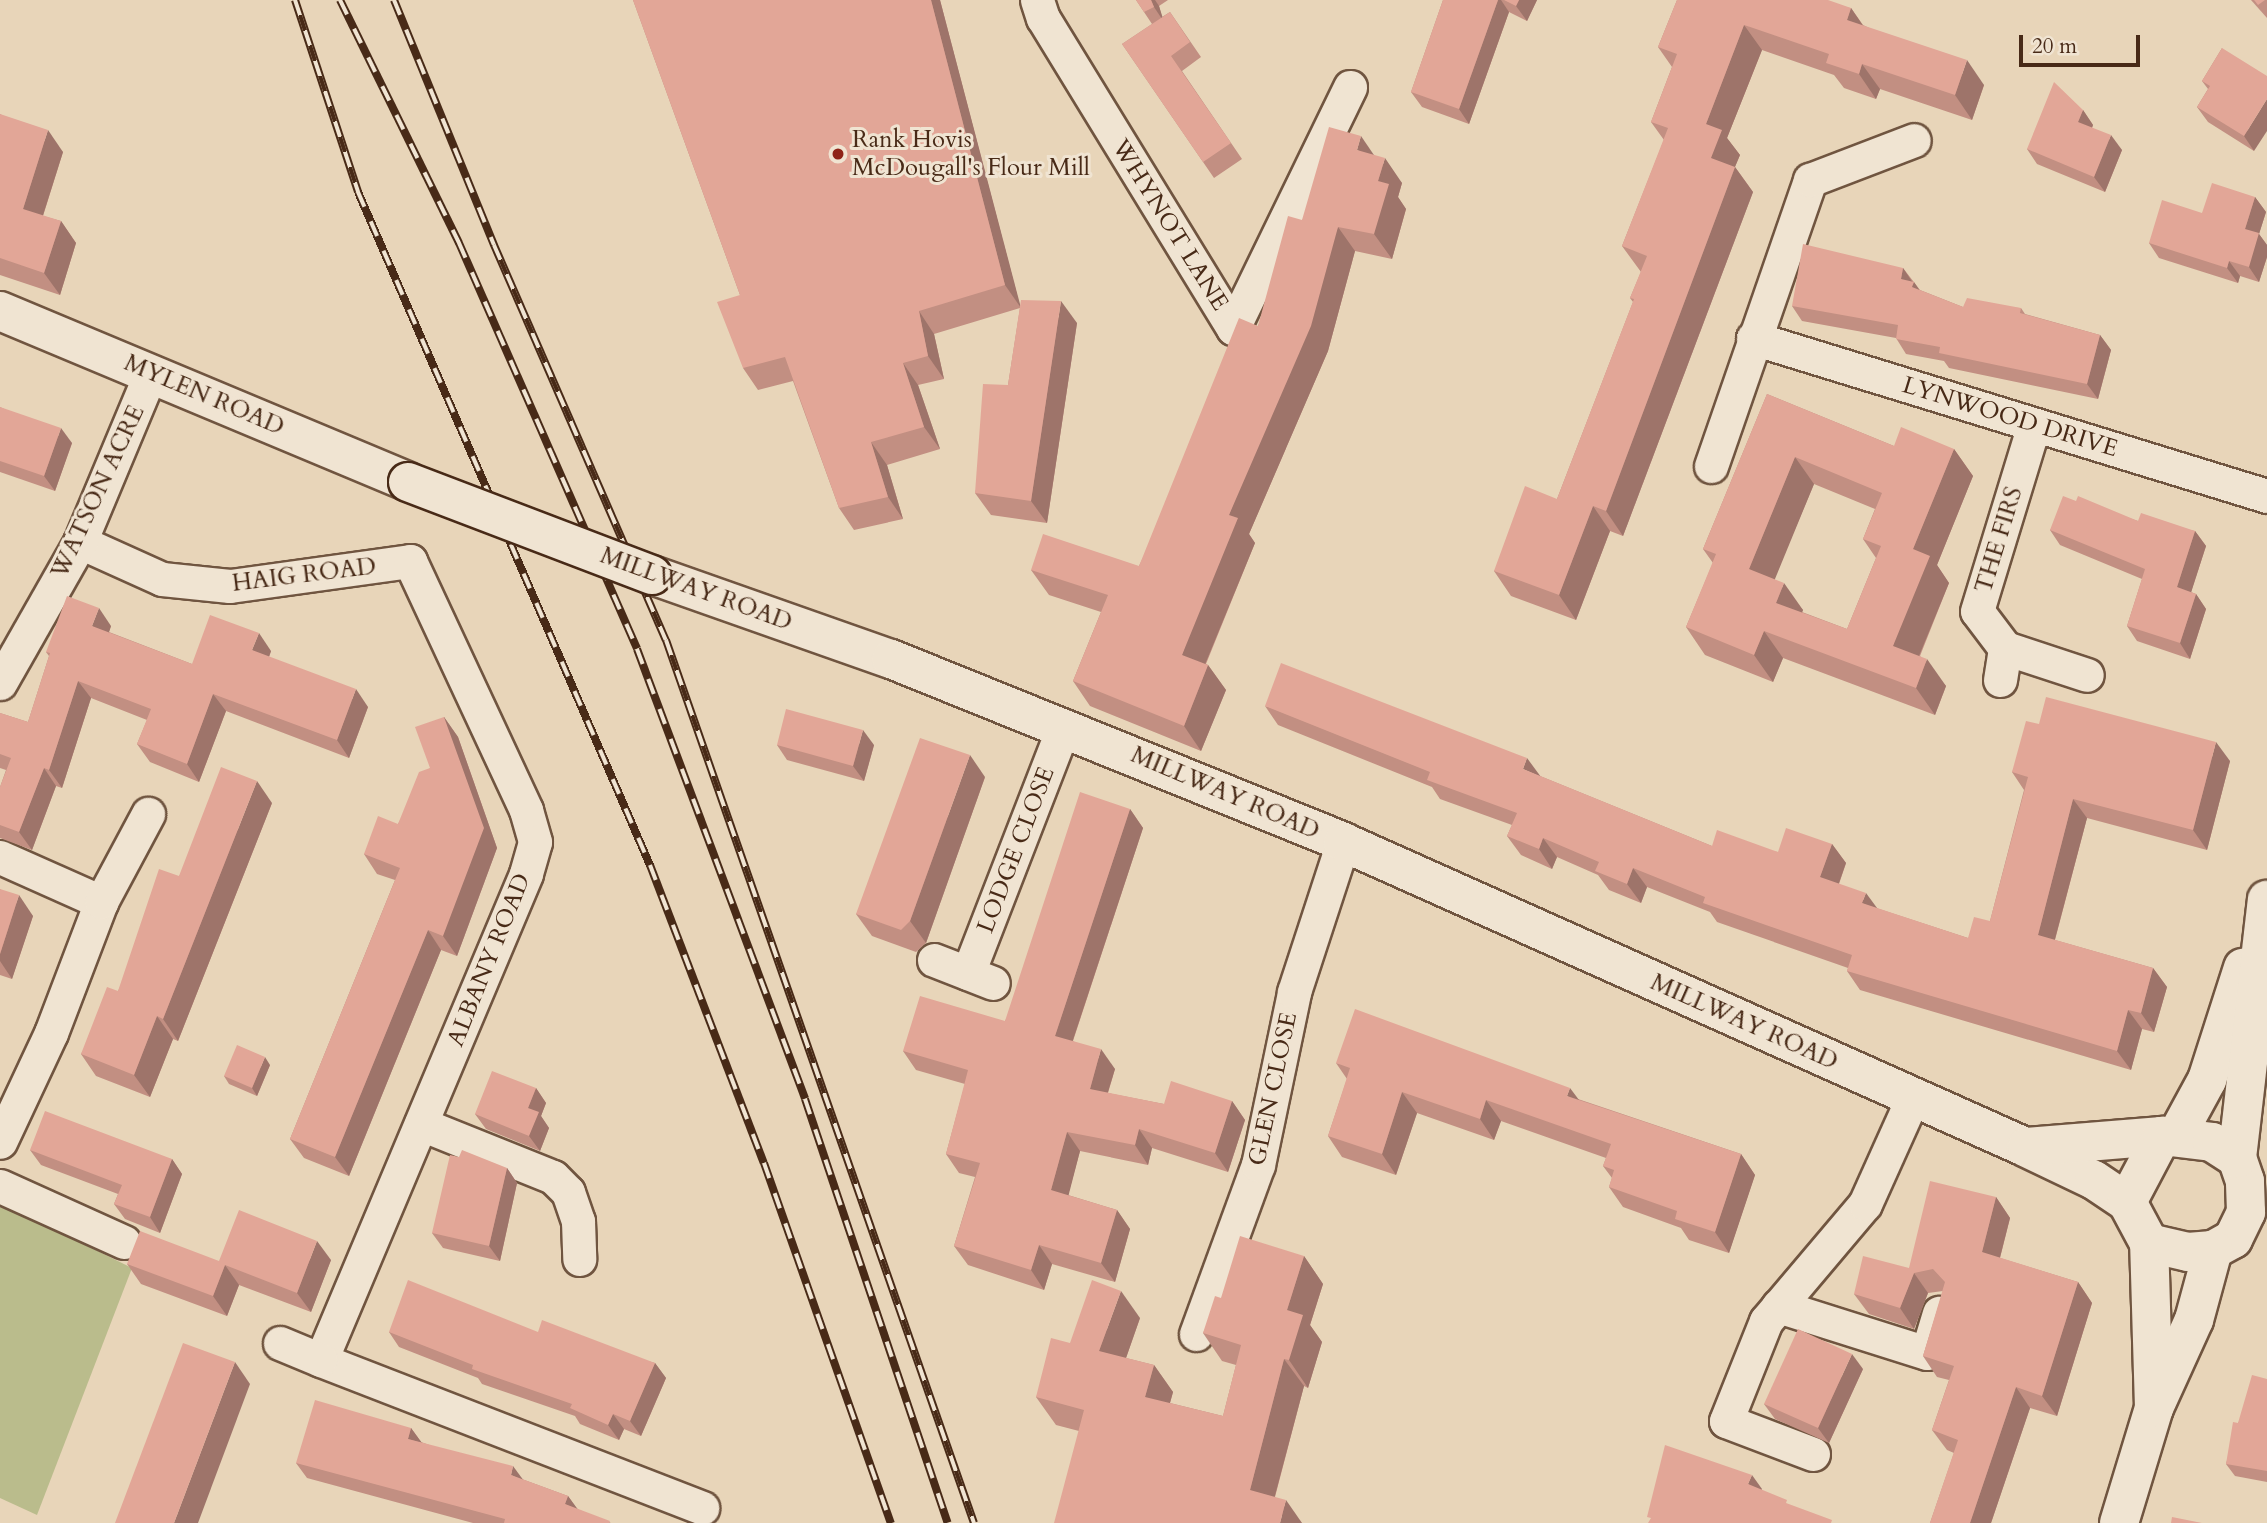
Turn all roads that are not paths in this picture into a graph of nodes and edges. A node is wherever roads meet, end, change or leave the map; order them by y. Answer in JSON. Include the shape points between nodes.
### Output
{"nodes":[{"id":1,"x":1037,"y":0,"type":"edge"},
{"id":2,"x":1350,"y":87,"type":"dead end"},
{"id":3,"x":1914,"y":140,"type":"dead end"},
{"id":4,"x":0,"y":311,"type":"edge"},
{"id":5,"x":1753,"y":338,"type":"junction"},
{"id":6,"x":151,"y":372,"type":"junction"},
{"id":7,"x":2034,"y":424,"type":"junction"},
{"id":8,"x":1711,"y":466,"type":"dead end"},
{"id":9,"x":408,"y":482,"type":"joint"},
{"id":10,"x":2267,"y":496,"type":"edge"},
{"id":11,"x":80,"y":542,"type":"junction"},
{"id":12,"x":410,"y":561,"type":"joint"},
{"id":13,"x":2005,"y":648,"type":"junction"},
{"id":14,"x":2087,"y":675,"type":"dead end"},
{"id":15,"x":2000,"y":680,"type":"dead end"},
{"id":16,"x":0,"y":683,"type":"edge"},
{"id":17,"x":1064,"y":726,"type":"junction"},
{"id":18,"x":148,"y":814,"type":"dead end"},
{"id":19,"x":1343,"y":842,"type":"junction"},
{"id":20,"x":0,"y":857,"type":"edge"},
{"id":21,"x":2267,"y":898,"type":"edge"},
{"id":22,"x":101,"y":902,"type":"junction"},
{"id":23,"x":934,"y":960,"type":"dead end"},
{"id":24,"x":1913,"y":1097,"type":"junction"},
{"id":25,"x":421,"y":1124,"type":"junction"},
{"id":26,"x":2170,"y":1136,"type":"junction"},
{"id":27,"x":0,"y":1142,"type":"edge"},
{"id":28,"x":2025,"y":1147,"type":"junction"},
{"id":29,"x":2249,"y":1177,"type":"edge"},
{"id":30,"x":0,"y":1186,"type":"edge"},
{"id":31,"x":2127,"y":1202,"type":"junction"},
{"id":32,"x":2237,"y":1241,"type":"edge"},
{"id":33,"x":124,"y":1242,"type":"dead end"},
{"id":34,"x":2149,"y":1243,"type":"junction"},
{"id":35,"x":579,"y":1259,"type":"dead end"},
{"id":36,"x":1779,"y":1306,"type":"junction"},
{"id":37,"x":1941,"y":1308,"type":"edge"},
{"id":38,"x":1196,"y":1334,"type":"dead end"},
{"id":39,"x":280,"y":1343,"type":"dead end"},
{"id":40,"x":321,"y":1360,"type":"junction"},
{"id":41,"x":2154,"y":1408,"type":"junction"},
{"id":42,"x":1813,"y":1454,"type":"dead end"},
{"id":43,"x":702,"y":1508,"type":"dead end"},
{"id":44,"x":2119,"y":1523,"type":"edge"}],
"edges":[{"from":1,"to":2,"type":"street","name":"WHYNOT LANE","via":[[1043,18],[1233,328]]},
{"from":3,"to":5,"type":"street","via":[[1810,180]]},
{"from":4,"to":6,"type":"street","name":"MYLEN ROAD"},
{"from":5,"to":7,"type":"street","name":"LYNWOOD DRIVE"},
{"from":5,"to":8,"type":"street"},
{"from":6,"to":9,"type":"street","name":"MYLEN ROAD"},
{"from":6,"to":11,"type":"street","name":"WATSON ACRE"},
{"from":7,"to":10,"type":"street","name":"LYNWOOD DRIVE"},
{"from":7,"to":13,"type":"street","name":"THE FIRS","via":[[1977,611]]},
{"from":9,"to":17,"type":"street","name":"MILLWAY ROAD","bridge":true},
{"from":11,"to":12,"type":"street","name":"HAIG ROAD","via":[[162,579],[230,586]]},
{"from":11,"to":16,"type":"street","name":"WATSON ACRE"},
{"from":12,"to":25,"type":"street","name":"ALBANY ROAD","via":[[526,810],[535,842]]},
{"from":13,"to":14,"type":"street"},
{"from":13,"to":15,"type":"street"},
{"from":17,"to":19,"type":"street","name":"MILLWAY ROAD"},
{"from":17,"to":23,"type":"street","name":"LODGE CLOSE","via":[[980,978]]},
{"from":18,"to":22,"type":"street"},
{"from":19,"to":24,"type":"street","name":"MILLWAY ROAD"},
{"from":19,"to":38,"type":"street","name":"GLEN CLOSE","via":[[1294,992],[1258,1165]]},
{"from":20,"to":22,"type":"street"},
{"from":21,"to":26,"type":"street","via":[[2207,1080]]},
{"from":21,"to":29,"type":"street"},
{"from":22,"to":27,"type":"street","via":[[51,1032]]},
{"from":24,"to":28,"type":"street","name":"MILLWAY ROAD"},
{"from":24,"to":36,"type":"street","via":[[1865,1204]]},
{"from":25,"to":35,"type":"street","via":[[553,1177],[568,1192],[579,1221]]},
{"from":25,"to":40,"type":"street","name":"ALBANY ROAD"},
{"from":26,"to":28,"type":"street","name":"MILLWAY ROAD"},
{"from":26,"to":29,"type":"street","via":[[2212,1142]]},
{"from":26,"to":31,"type":"street","via":[[2134,1181]]},
{"from":28,"to":31,"type":"street","name":"MILLWAY ROAD","via":[[2094,1180]]},
{"from":29,"to":32,"type":"street","via":[[2246,1212]]},
{"from":30,"to":33,"type":"street"},
{"from":31,"to":34,"type":"street"},
{"from":32,"to":34,"type":"street","via":[[2188,1252]]},
{"from":32,"to":41,"type":"street"},
{"from":34,"to":41,"type":"street"},
{"from":36,"to":37,"type":"street","via":[[1927,1353]]},
{"from":36,"to":42,"type":"street","via":[[1766,1321],[1726,1421]]},
{"from":39,"to":40,"type":"street"},
{"from":40,"to":43,"type":"street"},
{"from":41,"to":44,"type":"street"}]}
